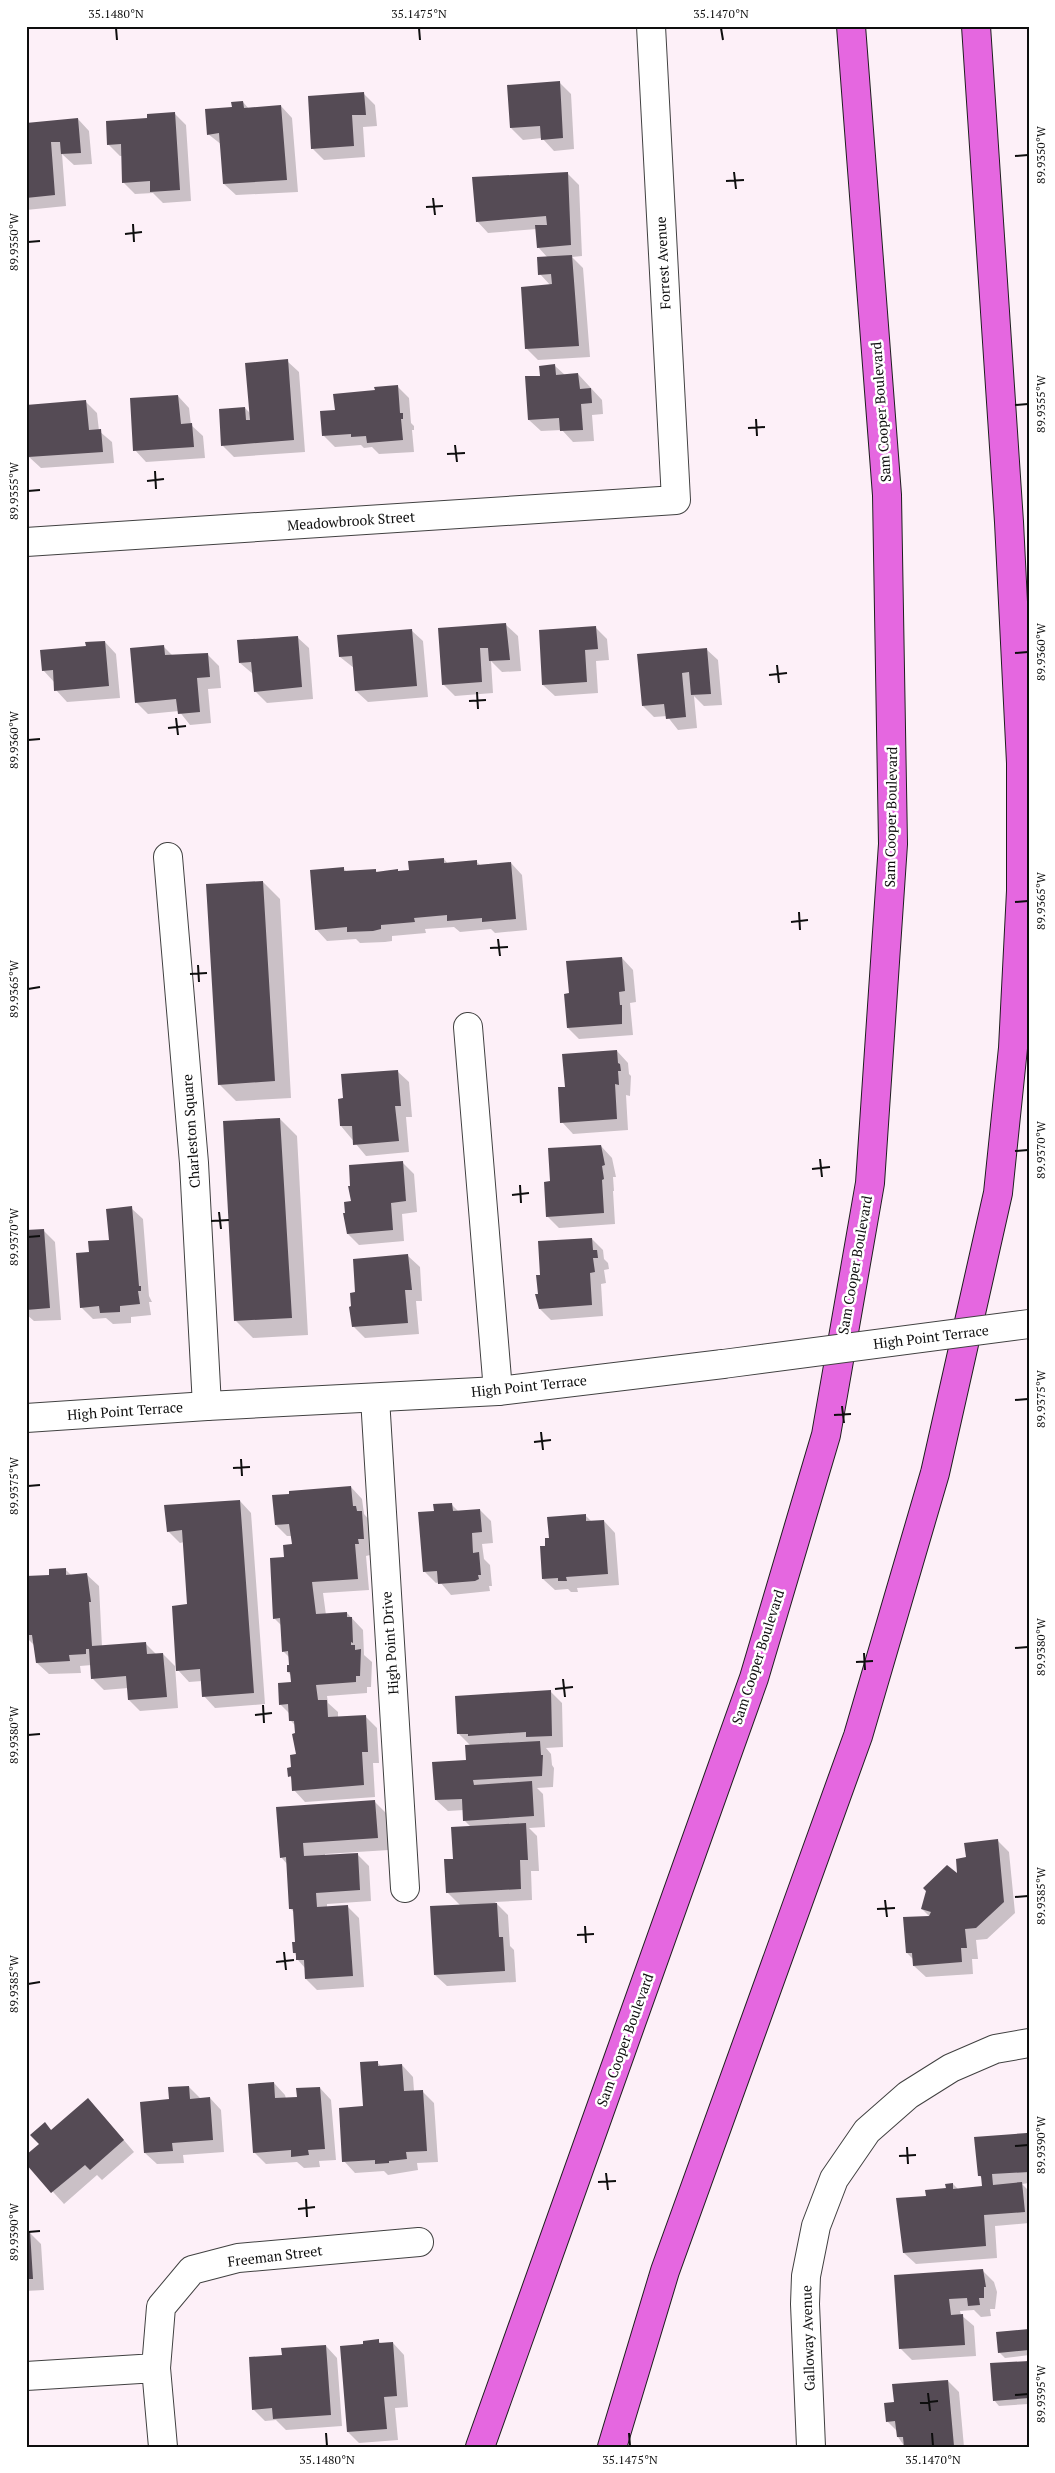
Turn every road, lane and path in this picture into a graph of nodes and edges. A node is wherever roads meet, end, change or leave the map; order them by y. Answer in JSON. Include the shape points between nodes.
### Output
{"nodes":[{"id":1,"x":651,"y":26,"type":"edge"},
{"id":2,"x":851,"y":26,"type":"edge"},
{"id":3,"x":976,"y":26,"type":"edge"},
{"id":4,"x":676,"y":500,"type":"joint"},
{"id":5,"x":26,"y":542,"type":"edge"},
{"id":6,"x":168,"y":857,"type":"dead end"},
{"id":7,"x":468,"y":1027,"type":"dead end"},
{"id":8,"x":1029,"y":1324,"type":"edge"},
{"id":9,"x":498,"y":1391,"type":"junction"},
{"id":10,"x":375,"y":1398,"type":"junction"},
{"id":11,"x":207,"y":1406,"type":"junction"},
{"id":12,"x":26,"y":1418,"type":"edge"},
{"id":13,"x":405,"y":1888,"type":"dead end"},
{"id":14,"x":1029,"y":2043,"type":"edge"},
{"id":15,"x":419,"y":2242,"type":"dead end"},
{"id":16,"x":156,"y":2368,"type":"junction"},
{"id":17,"x":26,"y":2376,"type":"edge"},
{"id":18,"x":163,"y":2447,"type":"edge"},
{"id":19,"x":480,"y":2447,"type":"edge"},
{"id":20,"x":612,"y":2447,"type":"edge"},
{"id":21,"x":811,"y":2447,"type":"edge"}],
"edges":[{"from":1,"to":4,"type":"street","name":"Forrest Avenue"},
{"from":2,"to":19,"type":"highway","name":"Sam Cooper Boulevard","via":[[887,495],[893,834],[870,1182],[826,1435],[754,1678]]},
{"from":3,"to":20,"type":"highway","via":[[1009,522],[1021,763],[1021,891],[1013,1048],[998,1193],[935,1473],[858,1736],[665,2270]]},
{"from":4,"to":5,"type":"street","name":"Meadowbrook Street"},
{"from":6,"to":11,"type":"street","name":"Charleston Square","via":[[194,1163]]},
{"from":7,"to":9,"type":"street"},
{"from":8,"to":9,"type":"street","name":"High Point Terrace","bridge":true},
{"from":9,"to":10,"type":"street","name":"High Point Terrace"},
{"from":10,"to":11,"type":"street","name":"High Point Terrace"},
{"from":10,"to":13,"type":"street","name":"High Point Drive"},
{"from":11,"to":12,"type":"street","name":"High Point Terrace"},
{"from":14,"to":21,"type":"street","name":"Galloway Avenue","via":[[995,2049],[951,2068],[908,2095],[867,2132],[834,2179],[816,2226],[806,2276]]},
{"from":15,"to":16,"type":"street","name":"Freeman Street","via":[[238,2258],[192,2270],[161,2307]]},
{"from":16,"to":17,"type":"street"},
{"from":16,"to":18,"type":"street"}]}
